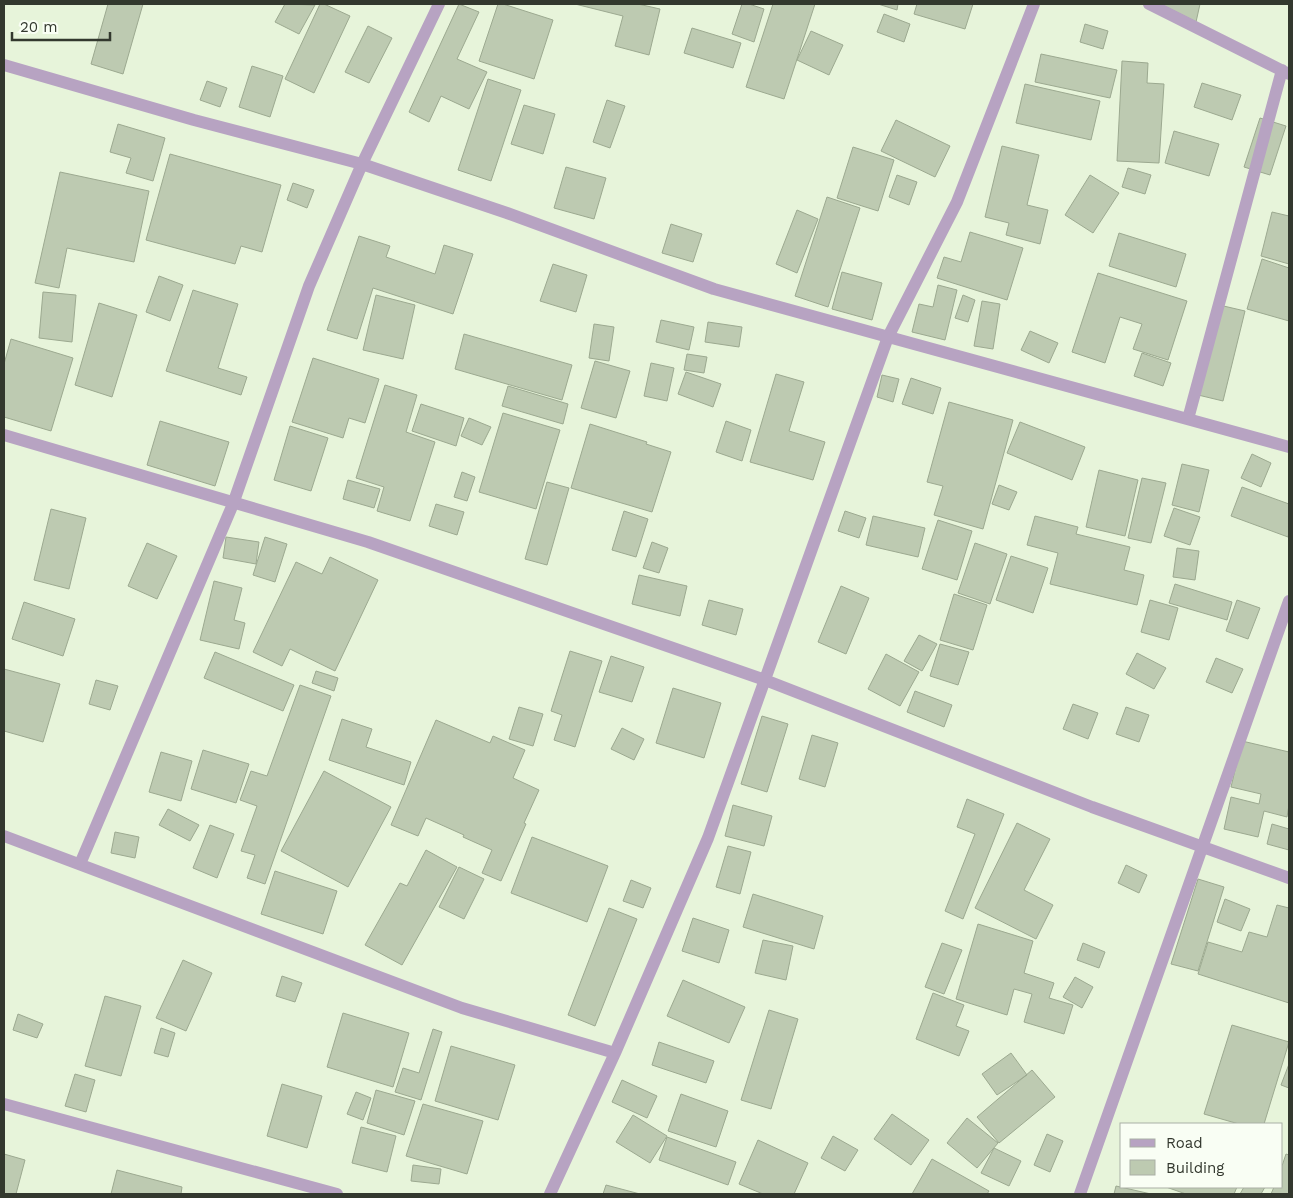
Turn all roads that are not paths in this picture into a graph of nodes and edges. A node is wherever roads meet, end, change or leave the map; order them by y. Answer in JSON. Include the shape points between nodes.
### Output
{"nodes":[{"id":1,"x":439,"y":4,"type":"edge"},
{"id":2,"x":1034,"y":4,"type":"edge"},
{"id":3,"x":1149,"y":4,"type":"edge"},
{"id":4,"x":4,"y":65,"type":"edge"},
{"id":5,"x":1286,"y":72,"type":"edge"},
{"id":6,"x":362,"y":164,"type":"junction"},
{"id":7,"x":888,"y":337,"type":"junction"},
{"id":8,"x":1188,"y":419,"type":"junction"},
{"id":9,"x":4,"y":435,"type":"edge"},
{"id":10,"x":1289,"y":447,"type":"edge"},
{"id":11,"x":233,"y":504,"type":"junction"},
{"id":12,"x":1289,"y":601,"type":"edge"},
{"id":13,"x":765,"y":680,"type":"junction"},
{"id":14,"x":4,"y":836,"type":"edge"},
{"id":15,"x":1204,"y":847,"type":"junction"},
{"id":16,"x":80,"y":864,"type":"junction"},
{"id":17,"x":1289,"y":878,"type":"edge"},
{"id":18,"x":615,"y":1053,"type":"junction"},
{"id":19,"x":4,"y":1104,"type":"edge"},
{"id":20,"x":337,"y":1194,"type":"edge"},
{"id":21,"x":550,"y":1194,"type":"edge"},
{"id":22,"x":1080,"y":1194,"type":"edge"}],
"edges":[{"from":1,"to":6,"type":"street"},
{"from":2,"to":7,"type":"street","via":[[957,202]]},
{"from":3,"to":5,"type":"street"},
{"from":4,"to":6,"type":"street"},
{"from":5,"to":8,"type":"street"},
{"from":6,"to":7,"type":"street","via":[[714,289]]},
{"from":6,"to":11,"type":"street","via":[[309,286]]},
{"from":7,"to":8,"type":"street"},
{"from":7,"to":13,"type":"street"},
{"from":8,"to":10,"type":"street"},
{"from":9,"to":11,"type":"street"},
{"from":11,"to":13,"type":"street","via":[[368,542]]},
{"from":11,"to":16,"type":"street"},
{"from":12,"to":15,"type":"street"},
{"from":13,"to":15,"type":"street"},
{"from":13,"to":18,"type":"street","via":[[708,838]]},
{"from":14,"to":16,"type":"street"},
{"from":15,"to":17,"type":"street"},
{"from":15,"to":22,"type":"street"},
{"from":16,"to":18,"type":"street","via":[[462,1008]]},
{"from":18,"to":21,"type":"street"},
{"from":19,"to":20,"type":"street"}]}
